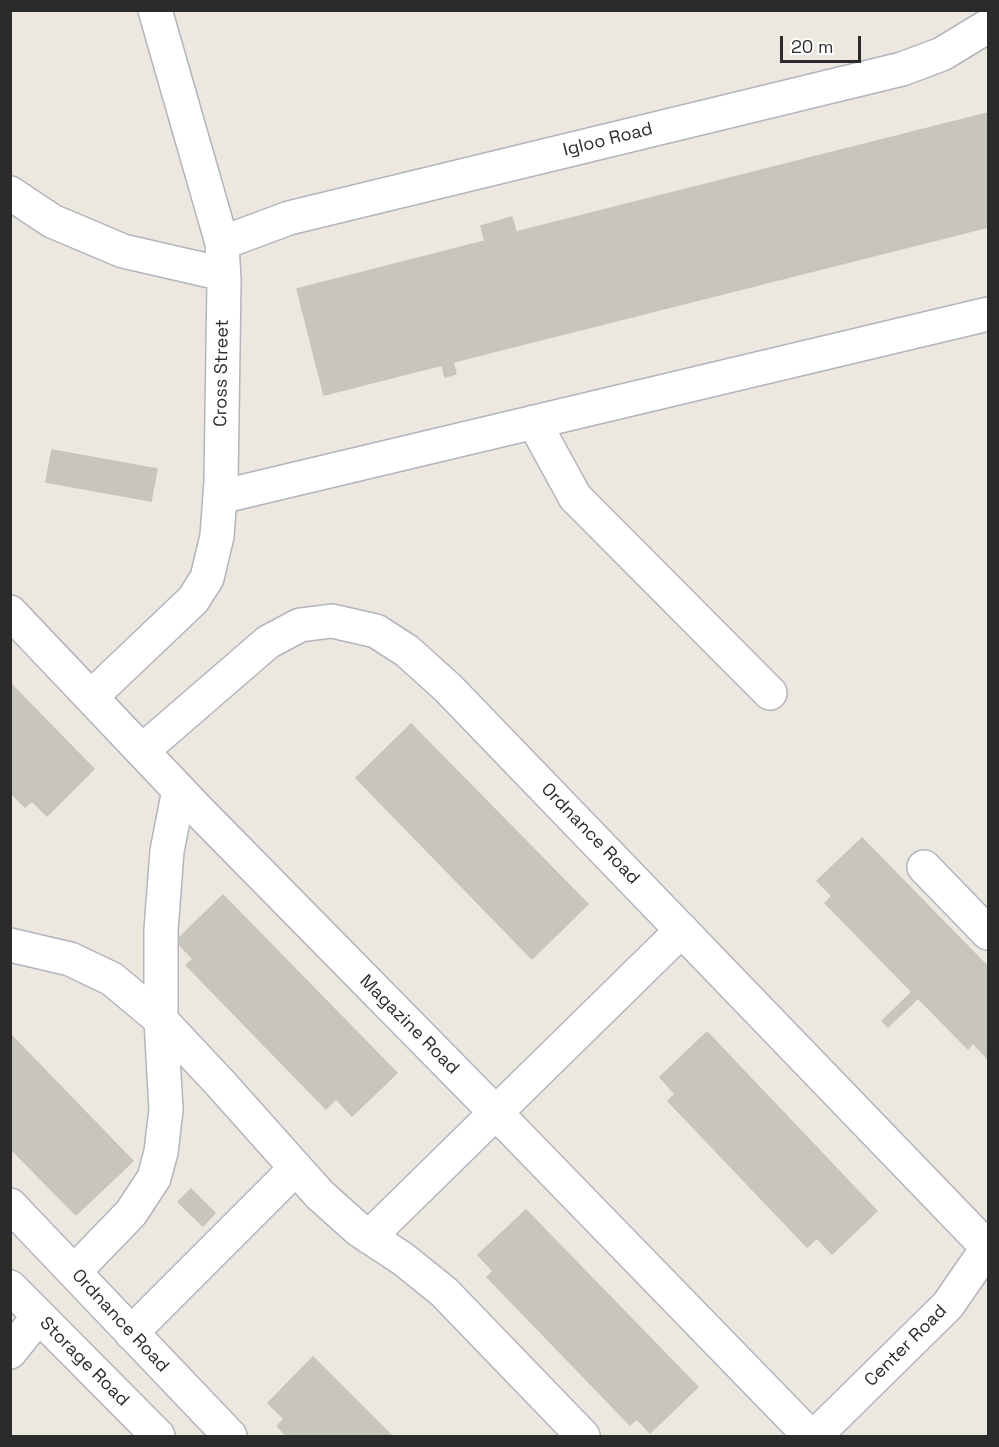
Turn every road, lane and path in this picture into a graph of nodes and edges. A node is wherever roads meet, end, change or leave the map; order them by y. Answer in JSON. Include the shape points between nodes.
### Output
{"nodes":[{"id":1,"x":155,"y":10,"type":"edge"},
{"id":2,"x":988,"y":26,"type":"edge"},
{"id":3,"x":10,"y":193,"type":"edge"},
{"id":4,"x":223,"y":258,"type":"junction"},
{"id":5,"x":988,"y":314,"type":"edge"},
{"id":6,"x":534,"y":422,"type":"junction"},
{"id":7,"x":220,"y":497,"type":"junction"},
{"id":8,"x":10,"y":612,"type":"edge"},
{"id":9,"x":770,"y":693,"type":"dead end"},
{"id":10,"x":92,"y":696,"type":"junction"},
{"id":11,"x":142,"y":750,"type":"junction"},
{"id":12,"x":179,"y":790,"type":"junction"},
{"id":13,"x":924,"y":867,"type":"dead end"},
{"id":14,"x":682,"y":930,"type":"junction"},
{"id":15,"x":988,"y":933,"type":"edge"},
{"id":16,"x":10,"y":945,"type":"edge"},
{"id":17,"x":161,"y":1020,"type":"junction"},
{"id":18,"x":495,"y":1112,"type":"junction"},
{"id":19,"x":296,"y":1168,"type":"junction"},
{"id":20,"x":10,"y":1205,"type":"edge"},
{"id":21,"x":369,"y":1237,"type":"junction"},
{"id":22,"x":988,"y":1248,"type":"edge"},
{"id":23,"x":74,"y":1272,"type":"junction"},
{"id":24,"x":10,"y":1287,"type":"edge"},
{"id":25,"x":39,"y":1316,"type":"junction"},
{"id":26,"x":131,"y":1333,"type":"junction"},
{"id":27,"x":10,"y":1352,"type":"edge"},
{"id":28,"x":158,"y":1437,"type":"edge"},
{"id":29,"x":230,"y":1437,"type":"edge"},
{"id":30,"x":583,"y":1437,"type":"edge"},
{"id":31,"x":810,"y":1437,"type":"edge"},
{"id":32,"x":815,"y":1437,"type":"edge"}],
"edges":[{"from":1,"to":4,"type":"street","name":"Cross Street"},
{"from":2,"to":4,"type":"street","name":"Igloo Road","via":[[942,54],[902,69],[289,218]]},
{"from":3,"to":4,"type":"street","via":[[52,221],[123,251]]},
{"from":4,"to":7,"type":"street","name":"Cross Street"},
{"from":5,"to":6,"type":"street"},
{"from":6,"to":7,"type":"street"},
{"from":6,"to":9,"type":"street","via":[[575,497]]},
{"from":7,"to":10,"type":"street","name":"Cross Street","via":[[217,536],[207,578],[193,600]]},
{"from":8,"to":10,"type":"street","name":"Magazine Road"},
{"from":10,"to":11,"type":"street","name":"Magazine Road"},
{"from":11,"to":12,"type":"street","name":"Magazine Road"},
{"from":11,"to":14,"type":"street","name":"Ordnance Road","via":[[268,642],[300,625],[332,621],[376,631],[407,651],[448,688]]},
{"from":12,"to":17,"type":"street","via":[[167,851],[161,930]]},
{"from":12,"to":18,"type":"street","name":"Magazine Road"},
{"from":13,"to":15,"type":"street"},
{"from":14,"to":18,"type":"street"},
{"from":14,"to":22,"type":"street","name":"Ordnance Road"},
{"from":16,"to":17,"type":"street","via":[[70,959],[112,979]]},
{"from":17,"to":19,"type":"street"},
{"from":17,"to":23,"type":"street","via":[[165,1110],[154,1178],[131,1213]]},
{"from":18,"to":21,"type":"street"},
{"from":18,"to":31,"type":"street","name":"Magazine Road"},
{"from":19,"to":21,"type":"street","via":[[320,1195]]},
{"from":19,"to":26,"type":"street"},
{"from":20,"to":23,"type":"street","name":"Ordnance Road"},
{"from":21,"to":30,"type":"street","via":[[444,1292]]},
{"from":22,"to":32,"type":"street","name":"Center Road","via":[[948,1305]]},
{"from":23,"to":26,"type":"street","name":"Ordnance Road"},
{"from":24,"to":25,"type":"street","name":"Storage Road"},
{"from":25,"to":27,"type":"street"},
{"from":25,"to":28,"type":"street","name":"Storage Road"},
{"from":26,"to":29,"type":"street","name":"Ordnance Road"}]}
